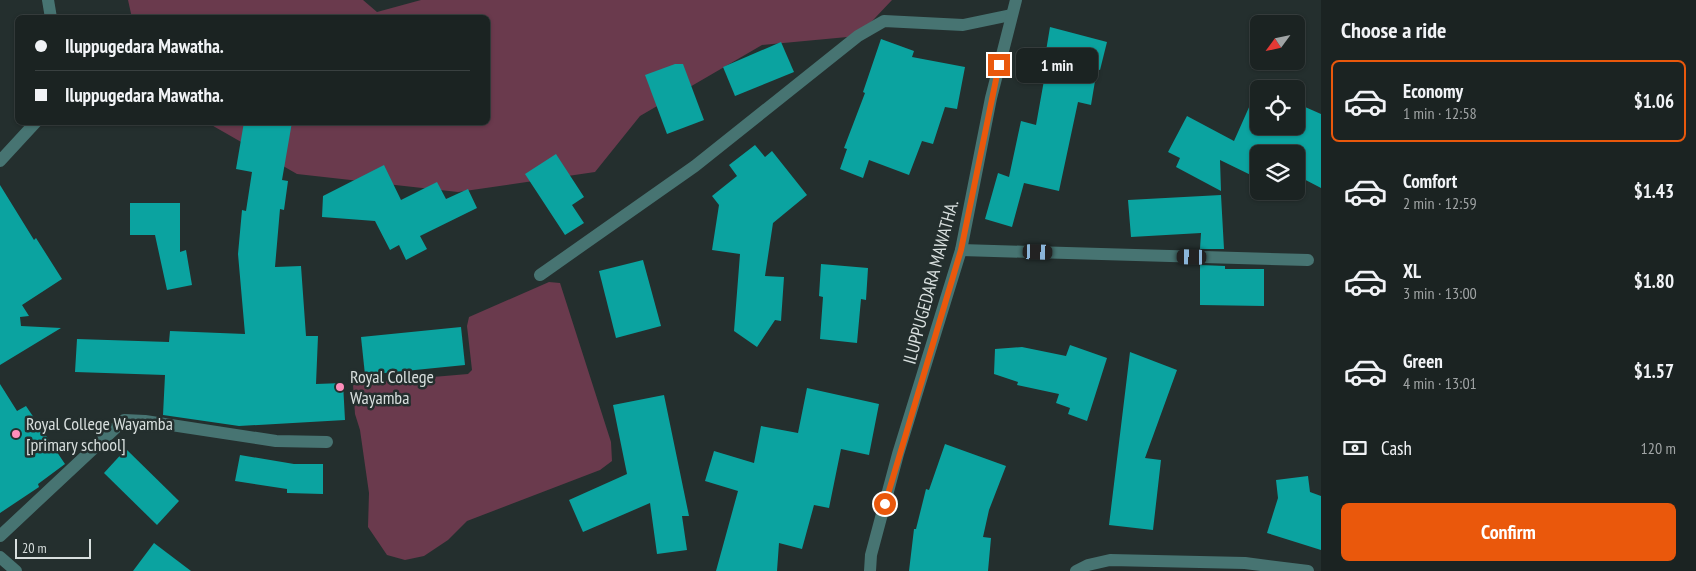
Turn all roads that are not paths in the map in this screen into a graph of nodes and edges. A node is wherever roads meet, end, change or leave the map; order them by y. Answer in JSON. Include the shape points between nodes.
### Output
{"nodes":[{"id":1,"x":48,"y":0,"type":"edge"},
{"id":2,"x":1016,"y":0,"type":"edge"},
{"id":3,"x":50,"y":15,"type":"edge"},
{"id":4,"x":1011,"y":15,"type":"junction"},
{"id":5,"x":33,"y":125,"type":"edge"},
{"id":6,"x":0,"y":161,"type":"edge"},
{"id":7,"x":961,"y":250,"type":"junction"},
{"id":8,"x":1308,"y":260,"type":"dead end"},
{"id":9,"x":540,"y":275,"type":"dead end"},
{"id":10,"x":327,"y":442,"type":"dead end"},
{"id":11,"x":0,"y":536,"type":"edge"},
{"id":12,"x":0,"y":557,"type":"edge"},
{"id":13,"x":16,"y":571,"type":"edge"},
{"id":14,"x":870,"y":571,"type":"edge"},
{"id":15,"x":1076,"y":571,"type":"edge"},
{"id":16,"x":1308,"y":571,"type":"edge"}],
"edges":[{"from":1,"to":3,"type":"street"},
{"from":2,"to":4,"type":"street","name":"ILUPPUGEDARA MAWATHA."},
{"from":4,"to":7,"type":"street","name":"ILUPPUGEDARA MAWATHA."},
{"from":4,"to":9,"type":"street","via":[[963,25],[884,21],[858,36],[695,166]]},
{"from":5,"to":6,"type":"street"},
{"from":7,"to":8,"type":"street"},
{"from":7,"to":14,"type":"street","name":"ILUPPUGEDARA MAWATHA.","via":[[898,454],[871,555]]},
{"from":10,"to":11,"type":"street","via":[[276,440],[145,420],[124,420]]},
{"from":12,"to":13,"type":"street"},
{"from":15,"to":16,"type":"street","via":[[1110,560],[1245,562]]}]}
